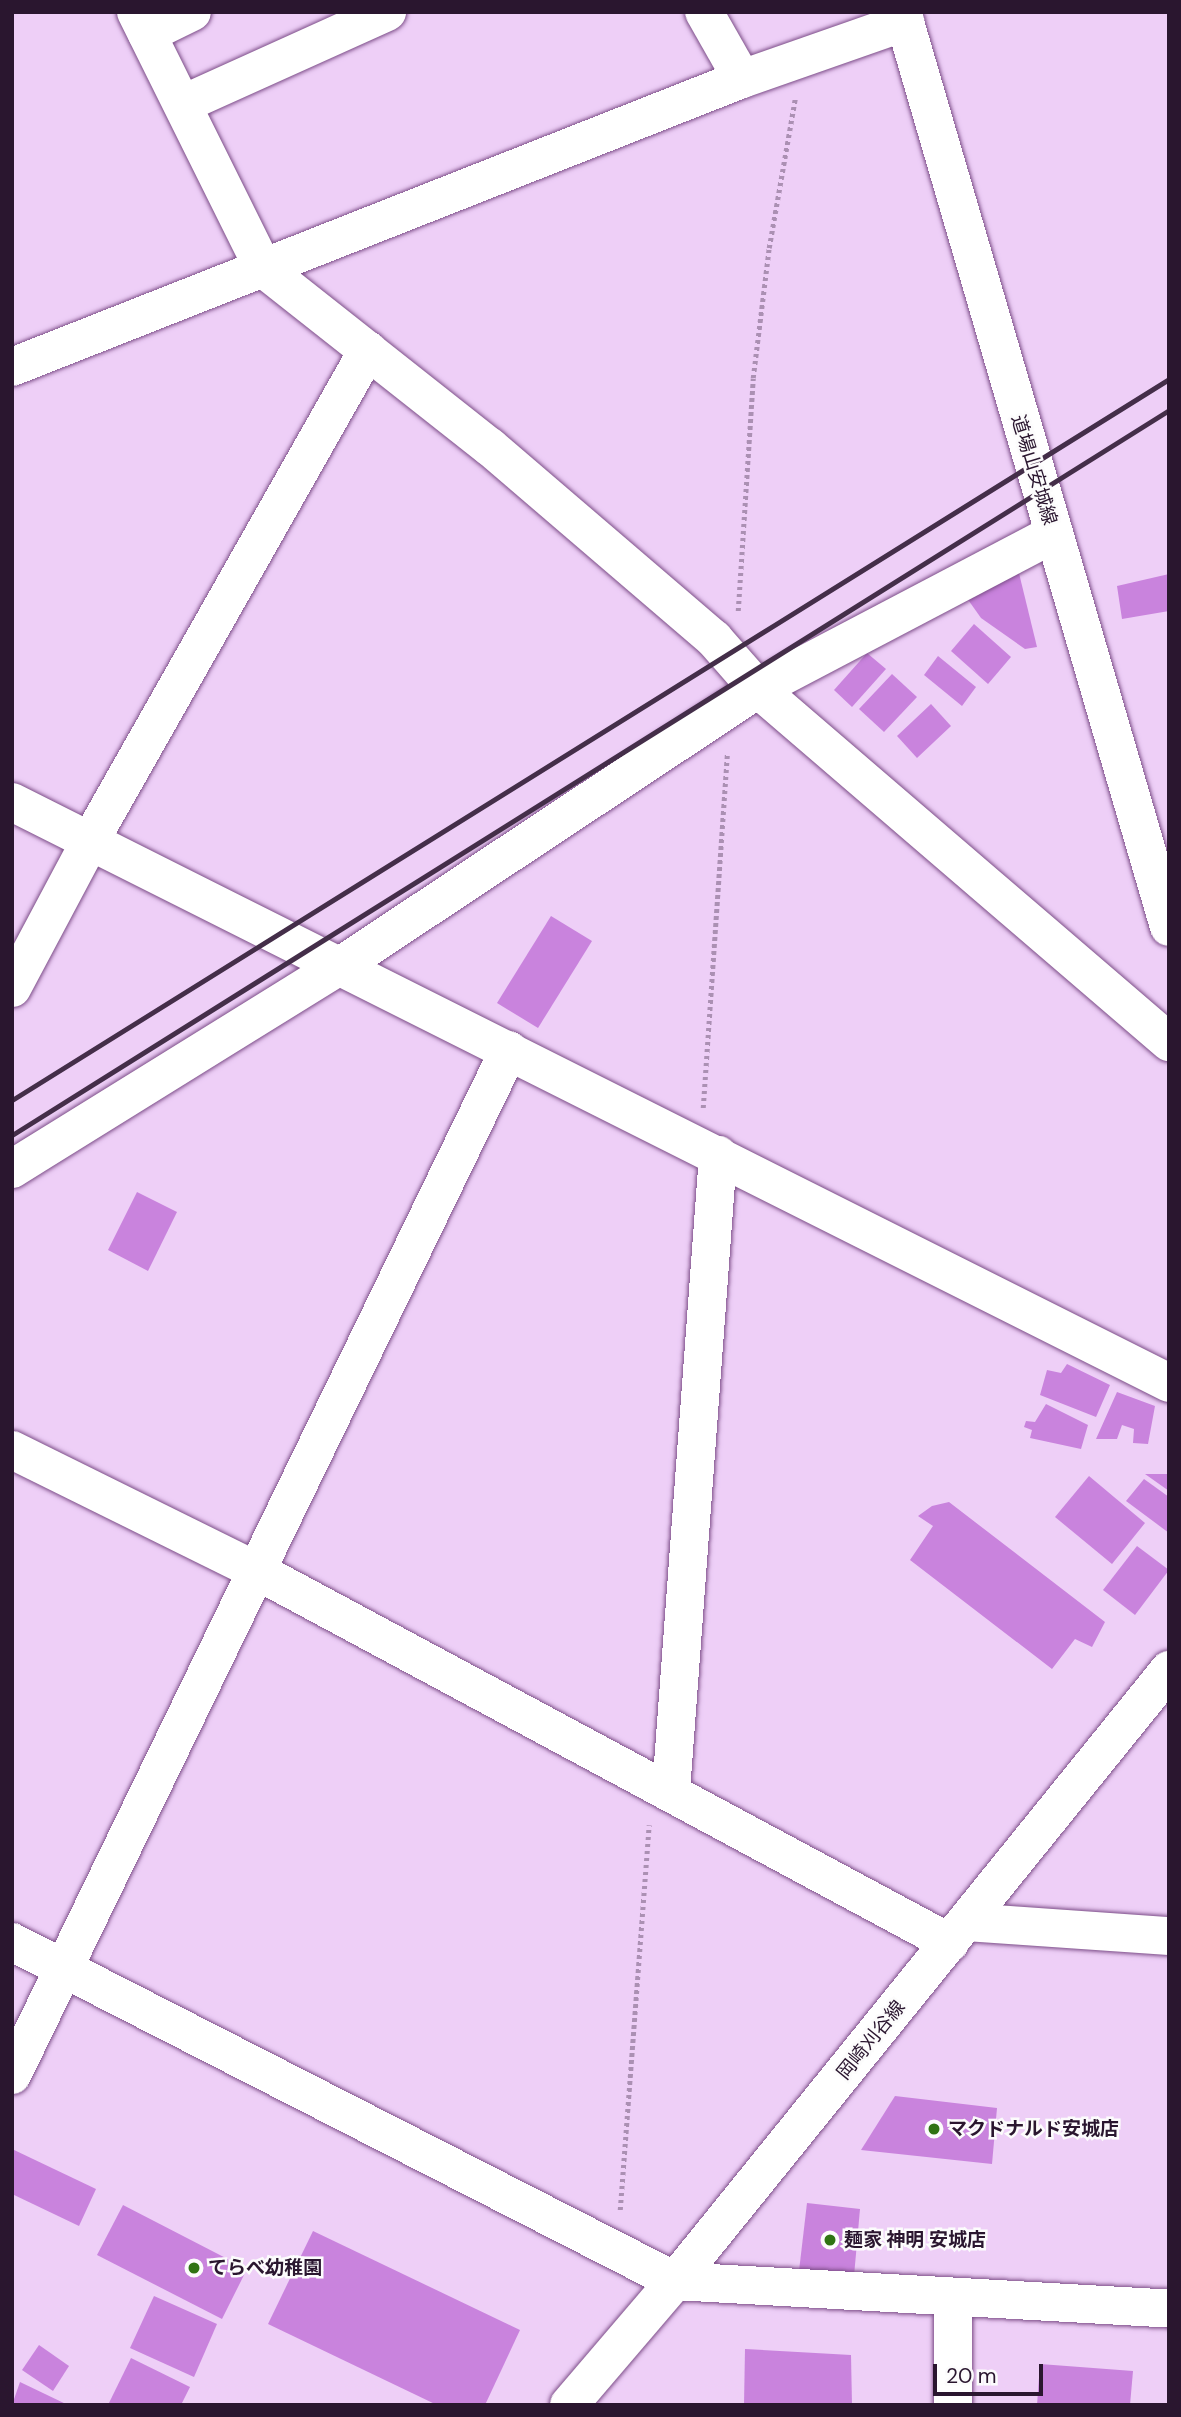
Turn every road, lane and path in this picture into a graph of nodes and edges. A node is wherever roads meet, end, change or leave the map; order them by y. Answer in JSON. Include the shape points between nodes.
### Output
{"nodes":[{"id":1,"x":192,"y":12,"type":"edge"},
{"id":2,"x":387,"y":12,"type":"edge"},
{"id":3,"x":704,"y":12,"type":"edge"},
{"id":4,"x":905,"y":15,"type":"edge"},
{"id":5,"x":141,"y":23,"type":"edge"},
{"id":6,"x":803,"y":59,"type":"junction"},
{"id":7,"x":741,"y":79,"type":"junction"},
{"id":8,"x":183,"y":104,"type":"junction"},
{"id":9,"x":263,"y":268,"type":"junction"},
{"id":10,"x":368,"y":350,"type":"junction"},
{"id":11,"x":12,"y":367,"type":"edge"},
{"id":12,"x":1053,"y":534,"type":"junction"},
{"id":13,"x":714,"y":639,"type":"junction"},
{"id":14,"x":758,"y":690,"type":"junction"},
{"id":15,"x":12,"y":802,"type":"edge"},
{"id":16,"x":90,"y":841,"type":"junction"},
{"id":17,"x":1169,"y":927,"type":"edge"},
{"id":18,"x":341,"y":967,"type":"junction"},
{"id":19,"x":12,"y":988,"type":"edge"},
{"id":20,"x":1169,"y":1042,"type":"edge"},
{"id":21,"x":509,"y":1050,"type":"junction"},
{"id":22,"x":718,"y":1154,"type":"junction"},
{"id":23,"x":12,"y":1170,"type":"edge"},
{"id":24,"x":1169,"y":1383,"type":"edge"},
{"id":25,"x":12,"y":1450,"type":"edge"},
{"id":26,"x":259,"y":1572,"type":"junction"},
{"id":27,"x":1169,"y":1670,"type":"edge"},
{"id":28,"x":671,"y":1791,"type":"junction"},
{"id":29,"x":958,"y":1933,"type":"junction"},
{"id":30,"x":1169,"y":1936,"type":"edge"},
{"id":31,"x":12,"y":1942,"type":"edge"},
{"id":32,"x":66,"y":1969,"type":"junction"},
{"id":33,"x":12,"y":2075,"type":"edge"},
{"id":34,"x":676,"y":2281,"type":"junction"},
{"id":35,"x":953,"y":2298,"type":"junction"},
{"id":36,"x":1169,"y":2309,"type":"edge"},
{"id":37,"x":569,"y":2405,"type":"edge"},
{"id":38,"x":953,"y":2405,"type":"edge"}],
"edges":[{"from":1,"to":5,"type":"street"},
{"from":2,"to":8,"type":"street"},
{"from":3,"to":7,"type":"street"},
{"from":4,"to":6,"type":"street"},
{"from":4,"to":12,"type":"street","name":"道場山安城線"},
{"from":5,"to":8,"type":"street"},
{"from":6,"to":7,"type":"street"},
{"from":6,"to":13,"type":"path","via":[[769,248],[753,378],[738,618]]},
{"from":7,"to":9,"type":"street"},
{"from":8,"to":9,"type":"street"},
{"from":9,"to":10,"type":"street"},
{"from":9,"to":11,"type":"street"},
{"from":10,"to":13,"type":"street","via":[[490,447]]},
{"from":10,"to":16,"type":"street"},
{"from":12,"to":14,"type":"street"},
{"from":12,"to":17,"type":"street","name":"道場山安城線"},
{"from":13,"to":14,"type":"street"},
{"from":14,"to":18,"type":"street"},
{"from":14,"to":20,"type":"street"},
{"from":15,"to":16,"type":"street"},
{"from":16,"to":18,"type":"street"},
{"from":16,"to":19,"type":"street"},
{"from":18,"to":21,"type":"street"},
{"from":18,"to":23,"type":"street"},
{"from":21,"to":22,"type":"street"},
{"from":21,"to":26,"type":"street"},
{"from":22,"to":24,"type":"street"},
{"from":22,"to":28,"type":"street"},
{"from":25,"to":26,"type":"street"},
{"from":26,"to":28,"type":"street"},
{"from":26,"to":32,"type":"street"},
{"from":27,"to":29,"type":"street","name":"岡崎刈谷線"},
{"from":28,"to":29,"type":"street"},
{"from":29,"to":30,"type":"street"},
{"from":29,"to":34,"type":"street","name":"岡崎刈谷線"},
{"from":31,"to":32,"type":"street"},
{"from":32,"to":33,"type":"street"},
{"from":32,"to":34,"type":"street"},
{"from":34,"to":35,"type":"street"},
{"from":34,"to":37,"type":"street","name":"岡崎刈谷線"},
{"from":35,"to":36,"type":"street"},
{"from":35,"to":38,"type":"street"}]}
